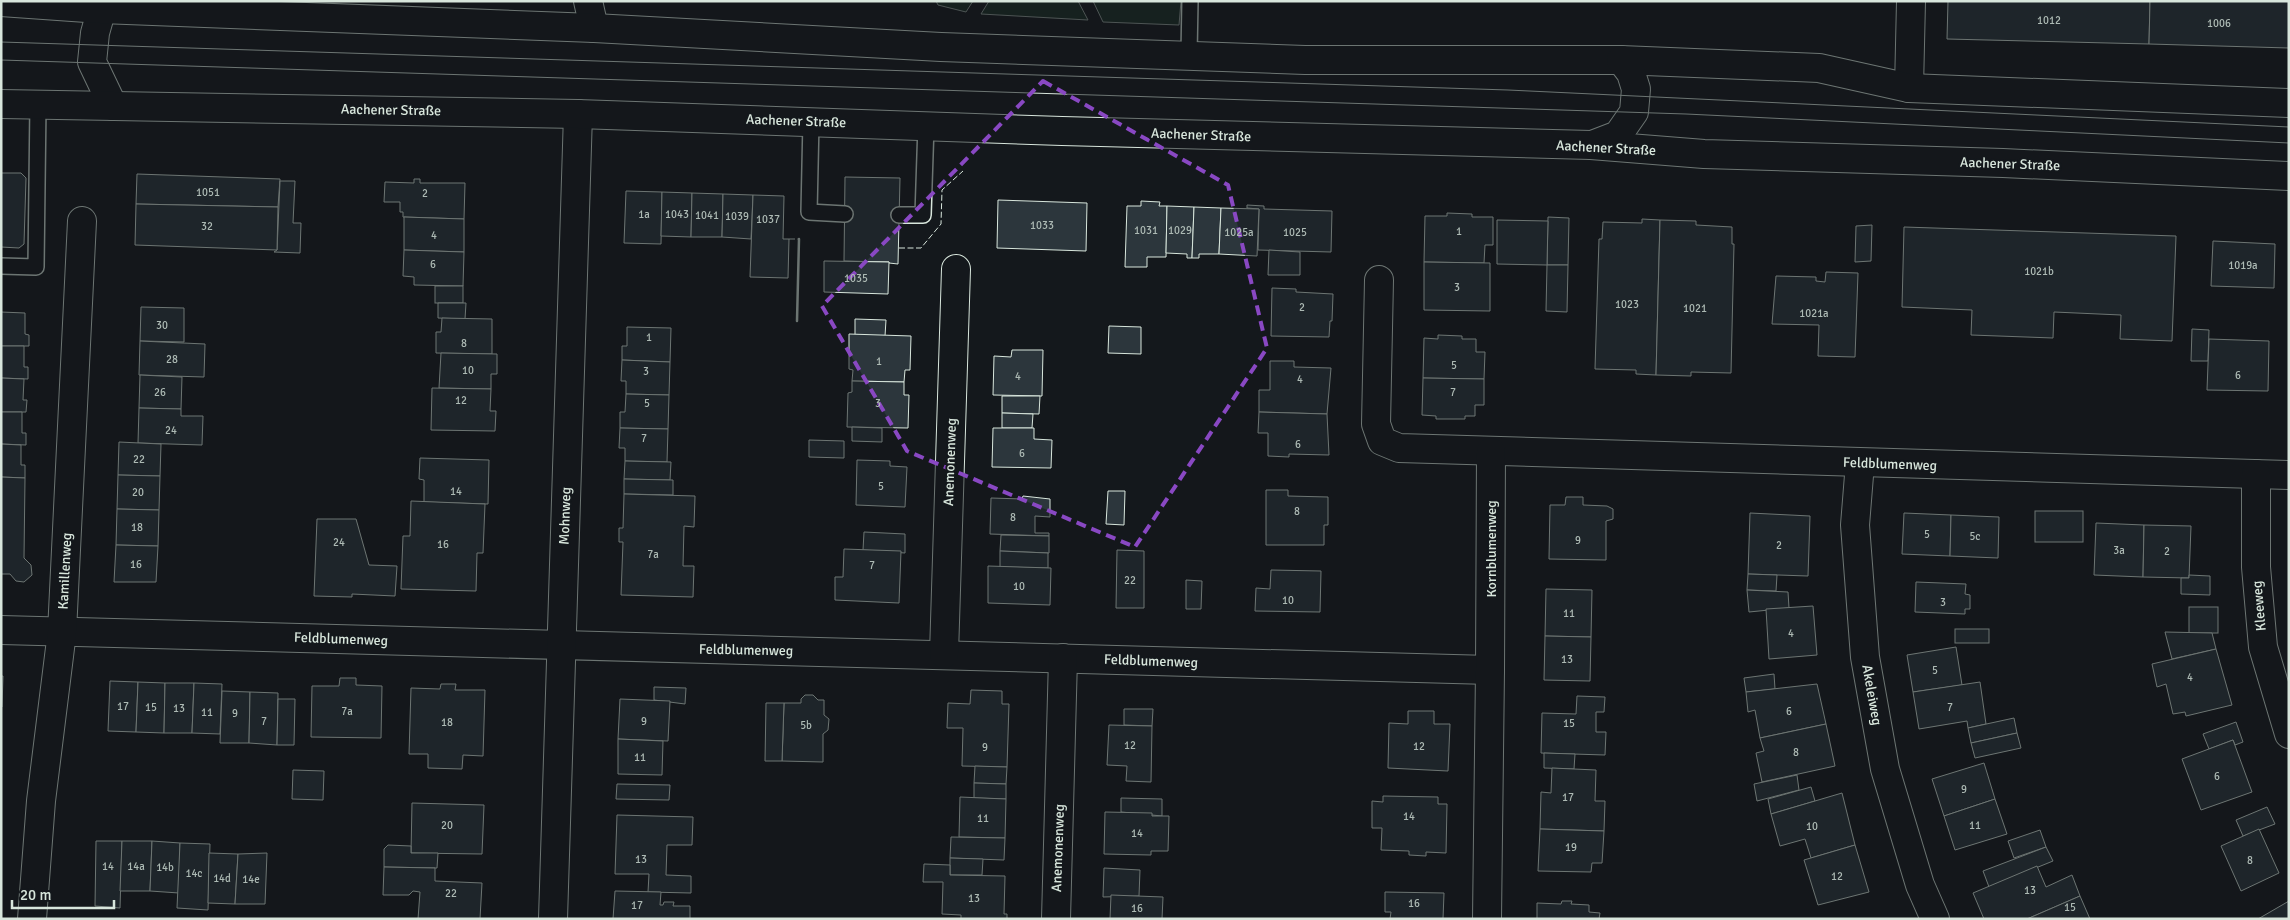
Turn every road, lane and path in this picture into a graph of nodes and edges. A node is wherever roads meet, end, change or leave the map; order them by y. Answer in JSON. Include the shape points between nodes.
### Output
{"nodes":[{"id":1,"x":588,"y":1,"type":"edge"},
{"id":2,"x":1190,"y":1,"type":"edge"},
{"id":3,"x":1911,"y":1,"type":"edge"},
{"id":4,"x":1,"y":2,"type":"edge"},
{"id":5,"x":103,"y":5,"type":"edge"},
{"id":6,"x":594,"y":28,"type":"junction"},
{"id":7,"x":1189,"y":54,"type":"junction"},
{"id":8,"x":1621,"y":60,"type":"junction"},
{"id":9,"x":1909,"y":88,"type":"junction"},
{"id":10,"x":2289,"y":103,"type":"edge"},
{"id":11,"x":1,"y":104,"type":"edge"},
{"id":12,"x":38,"y":104,"type":"junction"},
{"id":13,"x":113,"y":106,"type":"junction"},
{"id":14,"x":578,"y":114,"type":"junction"},
{"id":15,"x":811,"y":122,"type":"junction"},
{"id":16,"x":926,"y":126,"type":"junction"},
{"id":17,"x":1591,"y":145,"type":"junction"},
{"id":18,"x":2289,"y":176,"type":"edge"},
{"id":19,"x":845,"y":214,"type":"dead end"},
{"id":20,"x":899,"y":215,"type":"dead end"},
{"id":21,"x":82,"y":222,"type":"dead end"},
{"id":22,"x":1,"y":266,"type":"edge"},
{"id":23,"x":956,"y":269,"type":"dead end"},
{"id":24,"x":1379,"y":280,"type":"dead end"},
{"id":25,"x":1491,"y":452,"type":"junction"},
{"id":26,"x":1860,"y":463,"type":"junction"},
{"id":27,"x":2256,"y":474,"type":"junction"},
{"id":28,"x":2289,"y":476,"type":"edge"},
{"id":29,"x":1,"y":630,"type":"edge"},
{"id":30,"x":62,"y":632,"type":"junction"},
{"id":31,"x":561,"y":645,"type":"junction"},
{"id":32,"x":944,"y":654,"type":"junction"},
{"id":33,"x":1063,"y":658,"type":"junction"},
{"id":34,"x":1490,"y":670,"type":"junction"},
{"id":35,"x":2289,"y":734,"type":"edge"},
{"id":36,"x":32,"y":919,"type":"edge"},
{"id":37,"x":553,"y":919,"type":"edge"},
{"id":38,"x":1056,"y":919,"type":"edge"},
{"id":39,"x":1487,"y":919,"type":"edge"},
{"id":40,"x":1935,"y":919,"type":"edge"}],
"edges":[{"from":1,"to":6,"type":"street"},
{"from":2,"to":7,"type":"lane"},
{"from":3,"to":9,"type":"street"},
{"from":4,"to":5,"type":"street"},
{"from":5,"to":6,"type":"street"},
{"from":5,"to":13,"type":"street","via":[[92,62]]},
{"from":6,"to":7,"type":"street","via":[[941,47]]},
{"from":7,"to":8,"type":"street","via":[[1305,60]]},
{"from":8,"to":9,"type":"street","via":[[1819,68]]},
{"from":8,"to":17,"type":"street","via":[[1632,73],[1636,88],[1632,118],[1618,135]]},
{"from":9,"to":10,"type":"street"},
{"from":11,"to":12,"type":"street","name":"Aachener Straße"},
{"from":12,"to":13,"type":"street","name":"Aachener Straße"},
{"from":12,"to":22,"type":"lane","via":[[36,268]]},
{"from":13,"to":14,"type":"street","name":"Aachener Straße"},
{"from":14,"to":15,"type":"street","name":"Aachener Straße"},
{"from":14,"to":31,"type":"street","name":"Mohnweg"},
{"from":15,"to":16,"type":"street","name":"Aachener Straße"},
{"from":15,"to":19,"type":"lane","via":[[808,212]]},
{"from":16,"to":17,"type":"street","name":"Aachener Straße"},
{"from":16,"to":20,"type":"lane","via":[[923,215]]},
{"from":17,"to":18,"type":"street","name":"Aachener Straße","via":[[1704,154]]},
{"from":21,"to":30,"type":"street","name":"Kamillenweg"},
{"from":23,"to":32,"type":"street","name":"Anemonenweg"},
{"from":24,"to":25,"type":"street","via":[[1376,424],[1382,441],[1399,448]]},
{"from":25,"to":26,"type":"street","name":"Feldblumenweg"},
{"from":25,"to":34,"type":"street","name":"Kornblumenweg"},
{"from":26,"to":27,"type":"street","name":"Feldblumenweg"},
{"from":26,"to":40,"type":"street","name":"Akeleiweg","via":[[1856,525],[1865,657],[1885,769],[1920,886]]},
{"from":27,"to":28,"type":"street","name":"Feldblumenweg"},
{"from":27,"to":35,"type":"street","name":"Kleeweg","via":[[2256,567],[2263,647]]},
{"from":29,"to":30,"type":"street","name":"Feldblumenweg"},
{"from":30,"to":31,"type":"street","name":"Feldblumenweg"},
{"from":30,"to":36,"type":"street","name":"Kamillenweg","via":[[41,801]]},
{"from":31,"to":32,"type":"street","name":"Feldblumenweg"},
{"from":31,"to":37,"type":"street","name":"Mohnweg"},
{"from":32,"to":33,"type":"street","name":"Feldblumenweg"},
{"from":33,"to":34,"type":"street","name":"Feldblumenweg"},
{"from":33,"to":38,"type":"street","name":"Anemonenweg"},
{"from":34,"to":39,"type":"street","name":"Kornblumenweg"}]}
